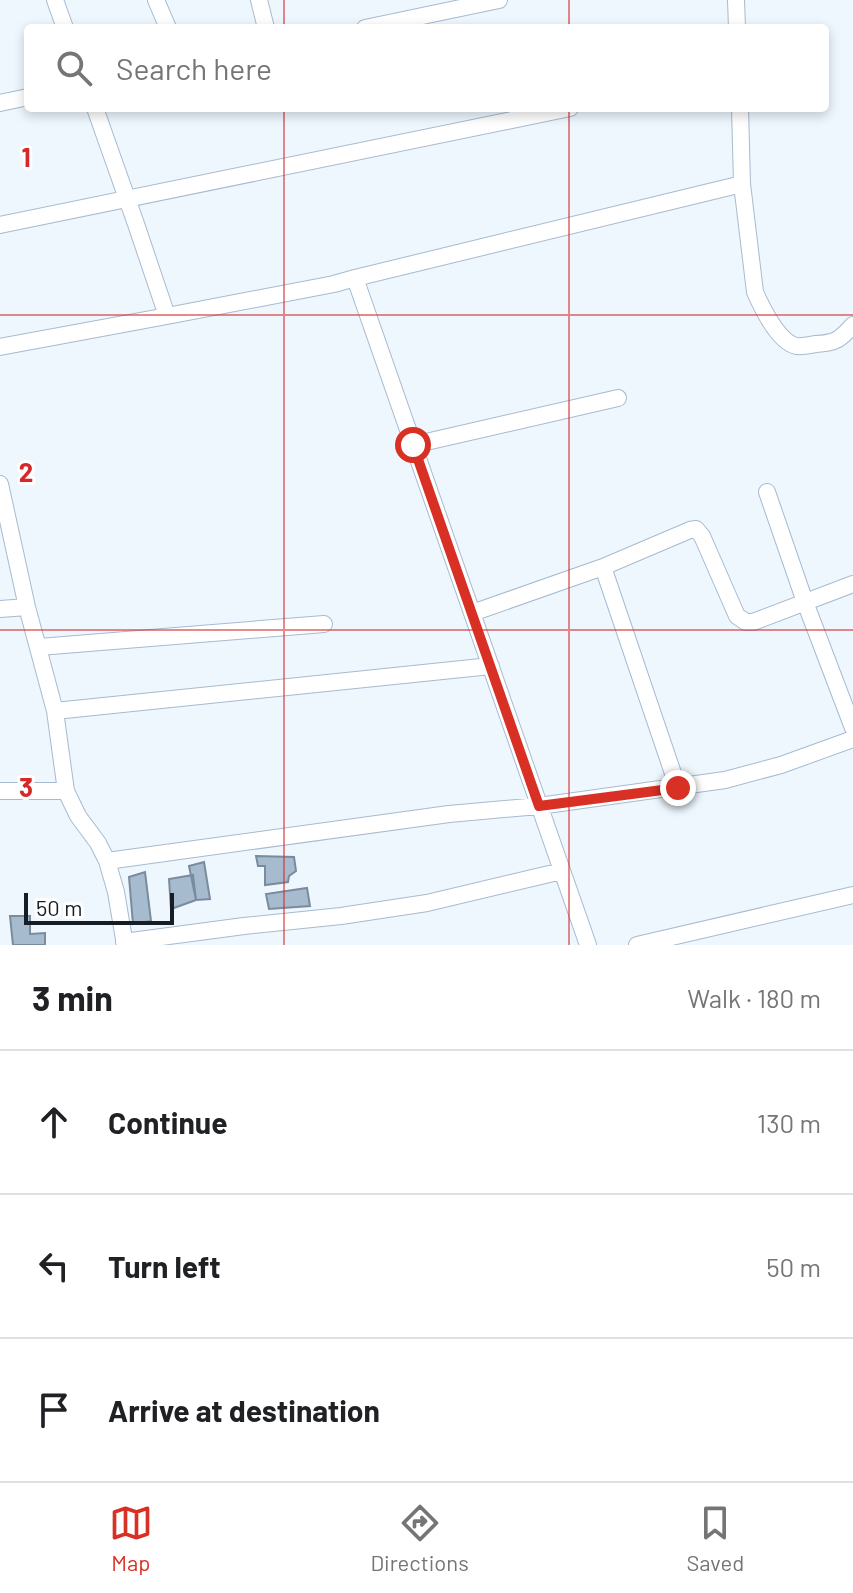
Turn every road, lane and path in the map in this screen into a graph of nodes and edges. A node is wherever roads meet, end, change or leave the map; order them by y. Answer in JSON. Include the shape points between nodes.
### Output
{"nodes":[{"id":1,"x":55,"y":0,"type":"edge"},
{"id":2,"x":156,"y":0,"type":"edge"},
{"id":3,"x":259,"y":0,"type":"edge"},
{"id":4,"x":499,"y":0,"type":"edge"},
{"id":5,"x":736,"y":0,"type":"edge"},
{"id":6,"x":64,"y":24,"type":"edge"},
{"id":7,"x":166,"y":24,"type":"edge"},
{"id":8,"x":265,"y":24,"type":"edge"},
{"id":9,"x":384,"y":24,"type":"edge"},
{"id":10,"x":737,"y":24,"type":"edge"},
{"id":11,"x":24,"y":98,"type":"edge"},
{"id":12,"x":0,"y":103,"type":"edge"},
{"id":13,"x":96,"y":112,"type":"edge"},
{"id":14,"x":550,"y":112,"type":"edge"},
{"id":15,"x":740,"y":112,"type":"edge"},
{"id":16,"x":742,"y":184,"type":"junction"},
{"id":17,"x":126,"y":198,"type":"junction"},
{"id":18,"x":0,"y":225,"type":"edge"},
{"id":19,"x":355,"y":278,"type":"junction"},
{"id":20,"x":167,"y":316,"type":"junction"},
{"id":21,"x":853,"y":325,"type":"edge"},
{"id":22,"x":0,"y":347,"type":"edge"},
{"id":23,"x":618,"y":398,"type":"dead end"},
{"id":24,"x":413,"y":445,"type":"junction"},
{"id":25,"x":0,"y":484,"type":"edge"},
{"id":26,"x":767,"y":492,"type":"dead end"},
{"id":27,"x":603,"y":567,"type":"junction"},
{"id":28,"x":853,"y":584,"type":"edge"},
{"id":29,"x":805,"y":602,"type":"junction"},
{"id":30,"x":27,"y":607,"type":"junction"},
{"id":31,"x":0,"y":609,"type":"edge"},
{"id":32,"x":472,"y":613,"type":"junction"},
{"id":33,"x":324,"y":624,"type":"dead end"},
{"id":34,"x":39,"y":647,"type":"junction"},
{"id":35,"x":491,"y":666,"type":"junction"},
{"id":36,"x":55,"y":711,"type":"junction"},
{"id":37,"x":853,"y":728,"type":"edge"},
{"id":38,"x":853,"y":739,"type":"edge"},
{"id":39,"x":678,"y":788,"type":"junction"},
{"id":40,"x":0,"y":791,"type":"edge"},
{"id":41,"x":66,"y":791,"type":"junction"},
{"id":42,"x":539,"y":806,"type":"junction"},
{"id":43,"x":107,"y":861,"type":"junction"},
{"id":44,"x":562,"y":871,"type":"junction"},
{"id":45,"x":853,"y":895,"type":"edge"},
{"id":46,"x":125,"y":944,"type":"edge"},
{"id":47,"x":588,"y":945,"type":"edge"},
{"id":48,"x":637,"y":945,"type":"edge"}],
"edges":[{"from":1,"to":6,"type":"street"},
{"from":2,"to":7,"type":"street"},
{"from":3,"to":8,"type":"street"},
{"from":4,"to":9,"type":"street"},
{"from":5,"to":10,"type":"street"},
{"from":11,"to":12,"type":"street"},
{"from":13,"to":17,"type":"street"},
{"from":14,"to":17,"type":"street"},
{"from":15,"to":16,"type":"street"},
{"from":16,"to":19,"type":"street"},
{"from":16,"to":21,"type":"street","via":[[755,292],[774,326],[798,347],[833,343]]},
{"from":17,"to":18,"type":"street"},
{"from":17,"to":20,"type":"street"},
{"from":19,"to":20,"type":"street"},
{"from":19,"to":24,"type":"street"},
{"from":20,"to":22,"type":"street"},
{"from":23,"to":24,"type":"street"},
{"from":24,"to":32,"type":"street"},
{"from":25,"to":30,"type":"street"},
{"from":26,"to":29,"type":"street"},
{"from":27,"to":29,"type":"street","via":[[696,529],[742,620],[753,622]]},
{"from":27,"to":32,"type":"street"},
{"from":27,"to":39,"type":"street"},
{"from":28,"to":29,"type":"street"},
{"from":29,"to":37,"type":"street"},
{"from":30,"to":31,"type":"street"},
{"from":30,"to":34,"type":"street"},
{"from":32,"to":35,"type":"street"},
{"from":33,"to":34,"type":"street"},
{"from":34,"to":36,"type":"street"},
{"from":35,"to":36,"type":"street"},
{"from":35,"to":42,"type":"street"},
{"from":36,"to":41,"type":"street"},
{"from":38,"to":39,"type":"street","via":[[781,765]]},
{"from":39,"to":42,"type":"street"},
{"from":40,"to":41,"type":"street"},
{"from":41,"to":43,"type":"street"},
{"from":42,"to":43,"type":"street"},
{"from":42,"to":44,"type":"street"},
{"from":43,"to":46,"type":"street"},
{"from":44,"to":46,"type":"street","via":[[427,903]]},
{"from":44,"to":47,"type":"street"},
{"from":45,"to":48,"type":"street"}]}
